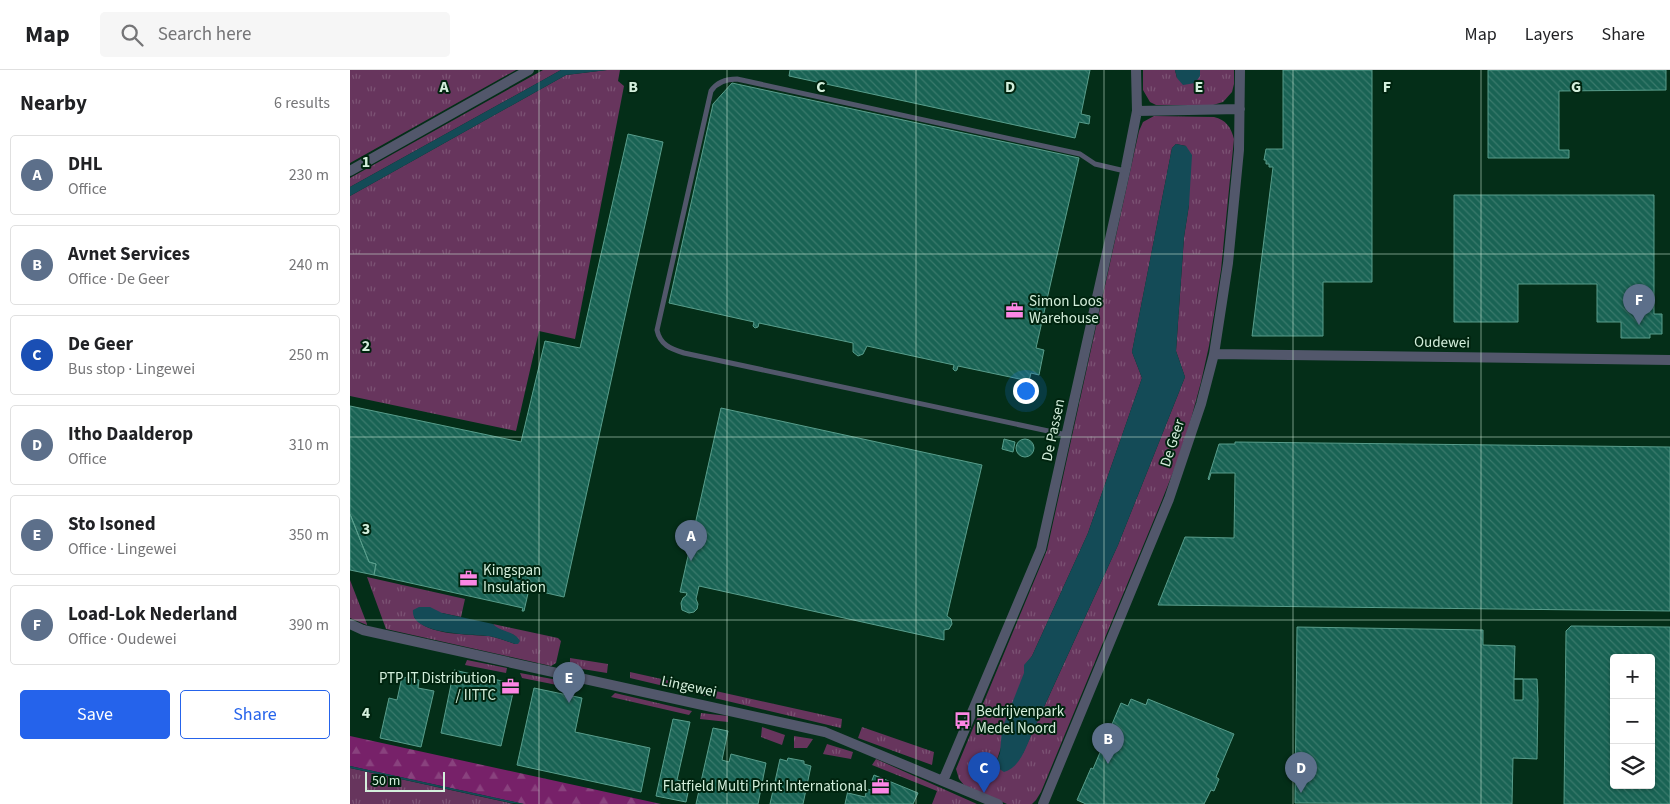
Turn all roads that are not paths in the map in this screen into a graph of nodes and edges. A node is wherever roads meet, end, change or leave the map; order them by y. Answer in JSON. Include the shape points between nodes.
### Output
{"nodes":[{"id":1,"x":529,"y":70,"type":"edge"},
{"id":2,"x":1136,"y":70,"type":"edge"},
{"id":3,"x":1240,"y":70,"type":"edge"},
{"id":4,"x":1240,"y":109,"type":"junction"},
{"id":5,"x":1137,"y":110,"type":"junction"},
{"id":6,"x":350,"y":171,"type":"edge"},
{"id":7,"x":1125,"y":171,"type":"junction"},
{"id":8,"x":1214,"y":354,"type":"junction"},
{"id":9,"x":1670,"y":360,"type":"edge"},
{"id":10,"x":1067,"y":435,"type":"junction"},
{"id":11,"x":350,"y":624,"type":"edge"},
{"id":12,"x":943,"y":781,"type":"junction"},
{"id":13,"x":998,"y":804,"type":"edge"},
{"id":14,"x":1043,"y":804,"type":"edge"}],
"edges":[{"from":1,"to":6,"type":"street"},
{"from":2,"to":5,"type":"street","name":"De Passen"},
{"from":3,"to":4,"type":"street","name":"De Geer"},
{"from":4,"to":5,"type":"street"},
{"from":4,"to":8,"type":"street","name":"De Geer","via":[[1228,263]]},
{"from":5,"to":7,"type":"street","name":"De Passen"},
{"from":7,"to":10,"type":"street","name":"De Passen"},
{"from":7,"to":10,"type":"lane","via":[[1095,164],[1080,154],[736,78],[723,81],[712,91],[657,330],[661,341],[684,353]]},
{"from":8,"to":9,"type":"street","name":"Oudewei"},
{"from":8,"to":14,"type":"street","name":"De Geer","via":[[1169,499]]},
{"from":10,"to":12,"type":"street","name":"De Passen","via":[[1041,549]]},
{"from":11,"to":12,"type":"street","name":"Lingewei","via":[[363,630],[825,732]]},
{"from":12,"to":13,"type":"street","name":"Lingewei"}]}
